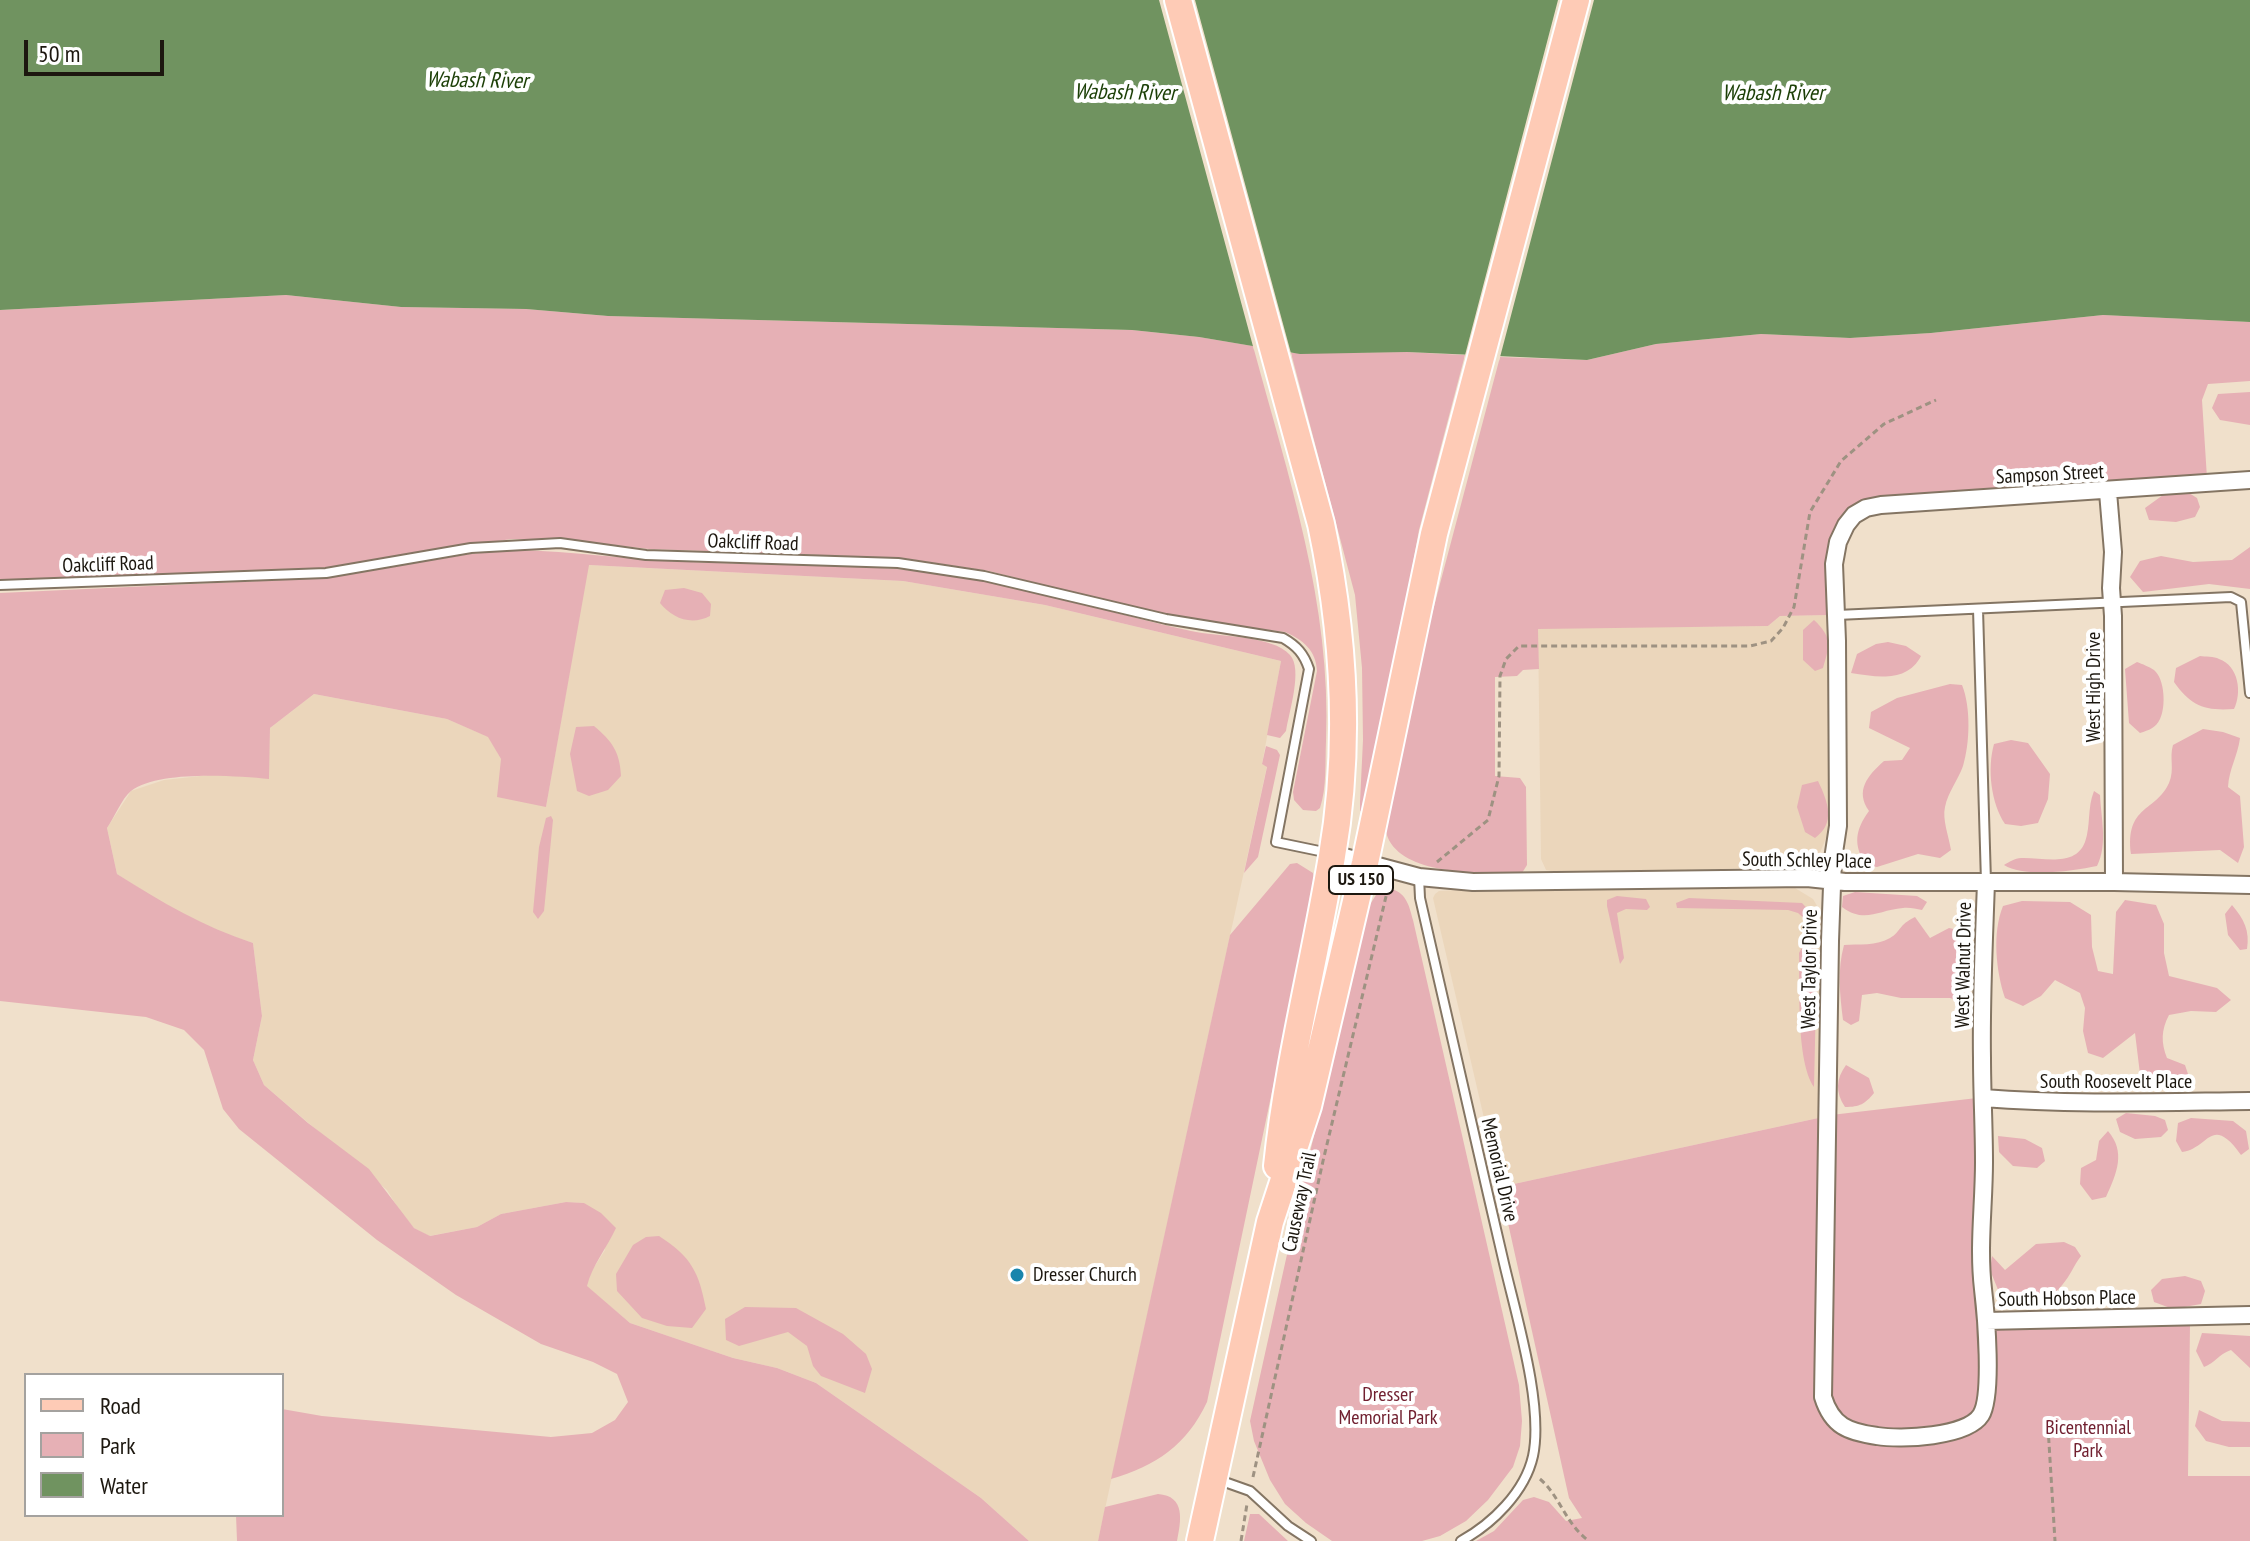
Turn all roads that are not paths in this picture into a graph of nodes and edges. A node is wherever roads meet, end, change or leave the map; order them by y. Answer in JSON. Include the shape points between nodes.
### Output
{"nodes":[{"id":1,"x":1178,"y":0,"type":"edge"},
{"id":2,"x":1576,"y":0,"type":"edge"},
{"id":3,"x":2250,"y":480,"type":"edge"},
{"id":4,"x":2108,"y":492,"type":"junction"},
{"id":5,"x":1854,"y":515,"type":"joint"},
{"id":6,"x":0,"y":585,"type":"edge"},
{"id":7,"x":2111,"y":603,"type":"junction"},
{"id":8,"x":1978,"y":609,"type":"junction"},
{"id":9,"x":1837,"y":615,"type":"junction"},
{"id":10,"x":2250,"y":693,"type":"edge"},
{"id":11,"x":1333,"y":854,"type":"junction"},
{"id":12,"x":1365,"y":863,"type":"junction"},
{"id":13,"x":1419,"y":877,"type":"junction"},
{"id":14,"x":1832,"y":881,"type":"junction"},
{"id":15,"x":1986,"y":882,"type":"junction"},
{"id":16,"x":2114,"y":882,"type":"junction"},
{"id":17,"x":2250,"y":885,"type":"edge"},
{"id":18,"x":1983,"y":1098,"type":"junction"},
{"id":19,"x":2250,"y":1101,"type":"edge"},
{"id":20,"x":1270,"y":1222,"type":"junction"},
{"id":21,"x":2250,"y":1315,"type":"edge"},
{"id":22,"x":1986,"y":1321,"type":"junction"},
{"id":23,"x":1839,"y":1425,"type":"joint"},
{"id":24,"x":1214,"y":1479,"type":"junction"},
{"id":25,"x":1200,"y":1541,"type":"edge"},
{"id":26,"x":1311,"y":1541,"type":"edge"},
{"id":27,"x":1461,"y":1541,"type":"edge"}],
"edges":[{"from":1,"to":11,"type":"main road","number":"US 150","via":[[1321,524],[1342,672],[1342,762]]},
{"from":2,"to":12,"type":"main road","number":"US 150","via":[[1434,534]]},
{"from":3,"to":4,"type":"street","name":"Sampson Street"},
{"from":4,"to":5,"type":"street","name":"Sampson Street","via":[[1881,505]]},
{"from":4,"to":7,"type":"street","name":"West High Drive"},
{"from":5,"to":9,"type":"street","name":"West Taylor Drive","via":[[1838,542],[1834,564]]},
{"from":6,"to":11,"type":"lane","name":"Oakcliff Road","via":[[326,573],[471,548],[560,543],[646,555],[898,563],[984,576],[1294,644],[1309,669],[1276,842]]},
{"from":7,"to":8,"type":"lane"},
{"from":7,"to":10,"type":"lane","via":[[2231,597],[2241,602]]},
{"from":7,"to":16,"type":"street","name":"West High Drive"},
{"from":8,"to":9,"type":"lane"},
{"from":8,"to":15,"type":"lane","name":"West Walnut Drive"},
{"from":9,"to":14,"type":"street","name":"West Taylor Drive","via":[[1838,826]]},
{"from":11,"to":12,"type":"street","name":"South Schley Place"},
{"from":11,"to":20,"type":"main road","number":"US 150","via":[[1284,1100]]},
{"from":12,"to":13,"type":"street","name":"South Schley Place"},
{"from":12,"to":20,"type":"main road","number":"US 150","via":[[1308,1106]]},
{"from":13,"to":14,"type":"street","name":"South Schley Place","via":[[1473,882]]},
{"from":13,"to":27,"type":"lane","name":"Memorial Drive","via":[[1533,1393],[1536,1439],[1528,1471],[1513,1498]]},
{"from":14,"to":15,"type":"street","name":"South Schley Place"},
{"from":14,"to":23,"type":"street","name":"West Taylor Drive","via":[[1823,1397]]},
{"from":15,"to":16,"type":"street","name":"South Schley Place"},
{"from":15,"to":18,"type":"street","name":"West Walnut Drive"},
{"from":16,"to":17,"type":"street","name":"South Schley Place"},
{"from":18,"to":19,"type":"street","name":"South Roosevelt Place"},
{"from":18,"to":22,"type":"street","name":"West Walnut Drive","via":[[1980,1258]]},
{"from":20,"to":24,"type":"main road","number":"US 150"},
{"from":21,"to":22,"type":"street","name":"South Hobson Place"},
{"from":22,"to":23,"type":"street","name":"South Hobson Place","via":[[1987,1396],[1981,1416],[1967,1427],[1878,1437]]},
{"from":24,"to":25,"type":"main road","number":"US 150"},
{"from":24,"to":26,"type":"lane","via":[[1250,1491]]}]}
